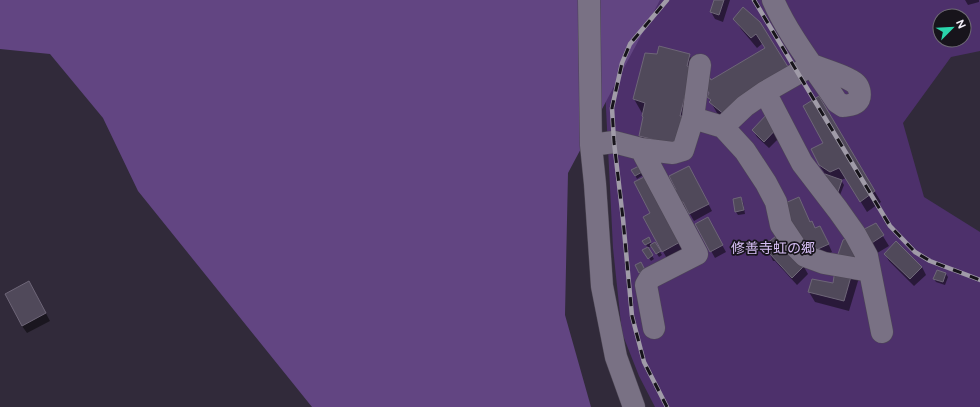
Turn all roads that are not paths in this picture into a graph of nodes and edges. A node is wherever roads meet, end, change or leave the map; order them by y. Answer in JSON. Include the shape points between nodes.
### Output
{"nodes":[{"id":1,"x":589,"y":0,"type":"edge"},
{"id":2,"x":773,"y":0,"type":"edge"},
{"id":3,"x":700,"y":65,"type":"dead end"},
{"id":4,"x":765,"y":92,"type":"junction"},
{"id":5,"x":693,"y":118,"type":"junction"},
{"id":6,"x":723,"y":127,"type":"junction"},
{"id":7,"x":591,"y":145,"type":"junction"},
{"id":8,"x":641,"y":149,"type":"junction"},
{"id":9,"x":870,"y":271,"type":"junction"},
{"id":10,"x":654,"y":328,"type":"dead end"},
{"id":11,"x":882,"y":332,"type":"dead end"},
{"id":12,"x":634,"y":407,"type":"edge"}],
"edges":[{"from":1,"to":7,"type":"street"},
{"from":2,"to":4,"type":"street","via":[[780,16],[812,65]]},
{"from":3,"to":5,"type":"street"},
{"from":4,"to":6,"type":"street","via":[[745,106]]},
{"from":4,"to":9,"type":"street","via":[[802,163],[867,256]]},
{"from":5,"to":6,"type":"street"},
{"from":5,"to":8,"type":"street","via":[[684,150],[673,153]]},
{"from":6,"to":9,"type":"street","via":[[755,165],[776,202],[781,225],[805,256],[824,263]]},
{"from":7,"to":8,"type":"street","via":[[614,142]]},
{"from":7,"to":12,"type":"street","via":[[602,286],[616,357]]},
{"from":8,"to":10,"type":"street","via":[[697,254],[650,278],[646,285]]},
{"from":9,"to":11,"type":"street"}]}
